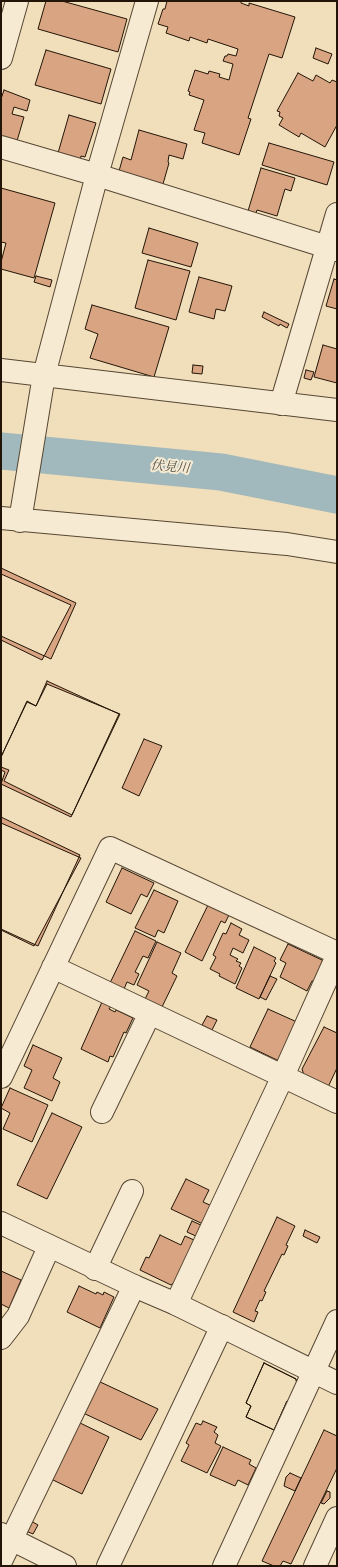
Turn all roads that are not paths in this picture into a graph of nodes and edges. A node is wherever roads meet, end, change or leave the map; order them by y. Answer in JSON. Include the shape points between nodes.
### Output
{"nodes":[{"id":1,"x":17,"y":1,"type":"edge"},
{"id":2,"x":147,"y":1,"type":"edge"},
{"id":3,"x":1,"y":58,"type":"edge"},
{"id":4,"x":1,"y":147,"type":"edge"},
{"id":5,"x":97,"y":175,"type":"junction"},
{"id":6,"x":337,"y":214,"type":"edge"},
{"id":7,"x":332,"y":248,"type":"edge"},
{"id":8,"x":1,"y":370,"type":"edge"},
{"id":9,"x":42,"y":382,"type":"junction"},
{"id":10,"x":281,"y":404,"type":"junction"},
{"id":11,"x":337,"y":410,"type":"edge"},
{"id":12,"x":15,"y":515,"type":"edge"},
{"id":13,"x":337,"y":552,"type":"edge"},
{"id":14,"x":337,"y":953,"type":"edge"},
{"id":15,"x":337,"y":956,"type":"edge"},
{"id":16,"x":53,"y":967,"type":"junction"},
{"id":17,"x":150,"y":1013,"type":"junction"},
{"id":18,"x":283,"y":1076,"type":"junction"},
{"id":19,"x":1,"y":1077,"type":"edge"},
{"id":20,"x":337,"y":1102,"type":"edge"},
{"id":21,"x":102,"y":1112,"type":"dead end"},
{"id":22,"x":132,"y":1191,"type":"dead end"},
{"id":23,"x":1,"y":1223,"type":"edge"},
{"id":24,"x":50,"y":1247,"type":"junction"},
{"id":25,"x":95,"y":1269,"type":"junction"},
{"id":26,"x":134,"y":1286,"type":"junction"},
{"id":27,"x":176,"y":1304,"type":"junction"},
{"id":28,"x":337,"y":1321,"type":"edge"},
{"id":29,"x":222,"y":1326,"type":"junction"},
{"id":30,"x":1,"y":1338,"type":"edge"},
{"id":31,"x":313,"y":1372,"type":"junction"},
{"id":32,"x":337,"y":1383,"type":"edge"},
{"id":33,"x":337,"y":1518,"type":"edge"},
{"id":34,"x":6,"y":1537,"type":"edge"},
{"id":35,"x":1,"y":1560,"type":"edge"},
{"id":36,"x":65,"y":1566,"type":"edge"},
{"id":37,"x":108,"y":1566,"type":"edge"},
{"id":38,"x":224,"y":1566,"type":"edge"},
{"id":39,"x":315,"y":1566,"type":"edge"}],
"edges":[{"from":1,"to":3,"type":"street"},
{"from":2,"to":5,"type":"street"},
{"from":4,"to":5,"type":"street"},
{"from":5,"to":7,"type":"street"},
{"from":5,"to":9,"type":"street"},
{"from":6,"to":7,"type":"street"},
{"from":7,"to":10,"type":"street"},
{"from":8,"to":9,"type":"street"},
{"from":9,"to":10,"type":"street"},
{"from":9,"to":12,"type":"street"},
{"from":10,"to":11,"type":"street"},
{"from":12,"to":13,"type":"street","via":[[287,544]]},
{"from":14,"to":16,"type":"street","via":[[110,848]]},
{"from":15,"to":18,"type":"street"},
{"from":16,"to":17,"type":"street"},
{"from":16,"to":19,"type":"street"},
{"from":17,"to":18,"type":"street"},
{"from":17,"to":21,"type":"street"},
{"from":18,"to":20,"type":"street"},
{"from":18,"to":27,"type":"street"},
{"from":22,"to":25,"type":"street"},
{"from":23,"to":24,"type":"street"},
{"from":24,"to":25,"type":"street"},
{"from":24,"to":30,"type":"street","via":[[18,1316]]},
{"from":25,"to":26,"type":"street"},
{"from":26,"to":27,"type":"street"},
{"from":26,"to":34,"type":"street"},
{"from":27,"to":29,"type":"street"},
{"from":28,"to":31,"type":"street"},
{"from":29,"to":31,"type":"street"},
{"from":29,"to":37,"type":"street"},
{"from":31,"to":32,"type":"street"},
{"from":31,"to":38,"type":"street"},
{"from":33,"to":39,"type":"street"},
{"from":34,"to":35,"type":"street"},
{"from":34,"to":36,"type":"street"}]}
